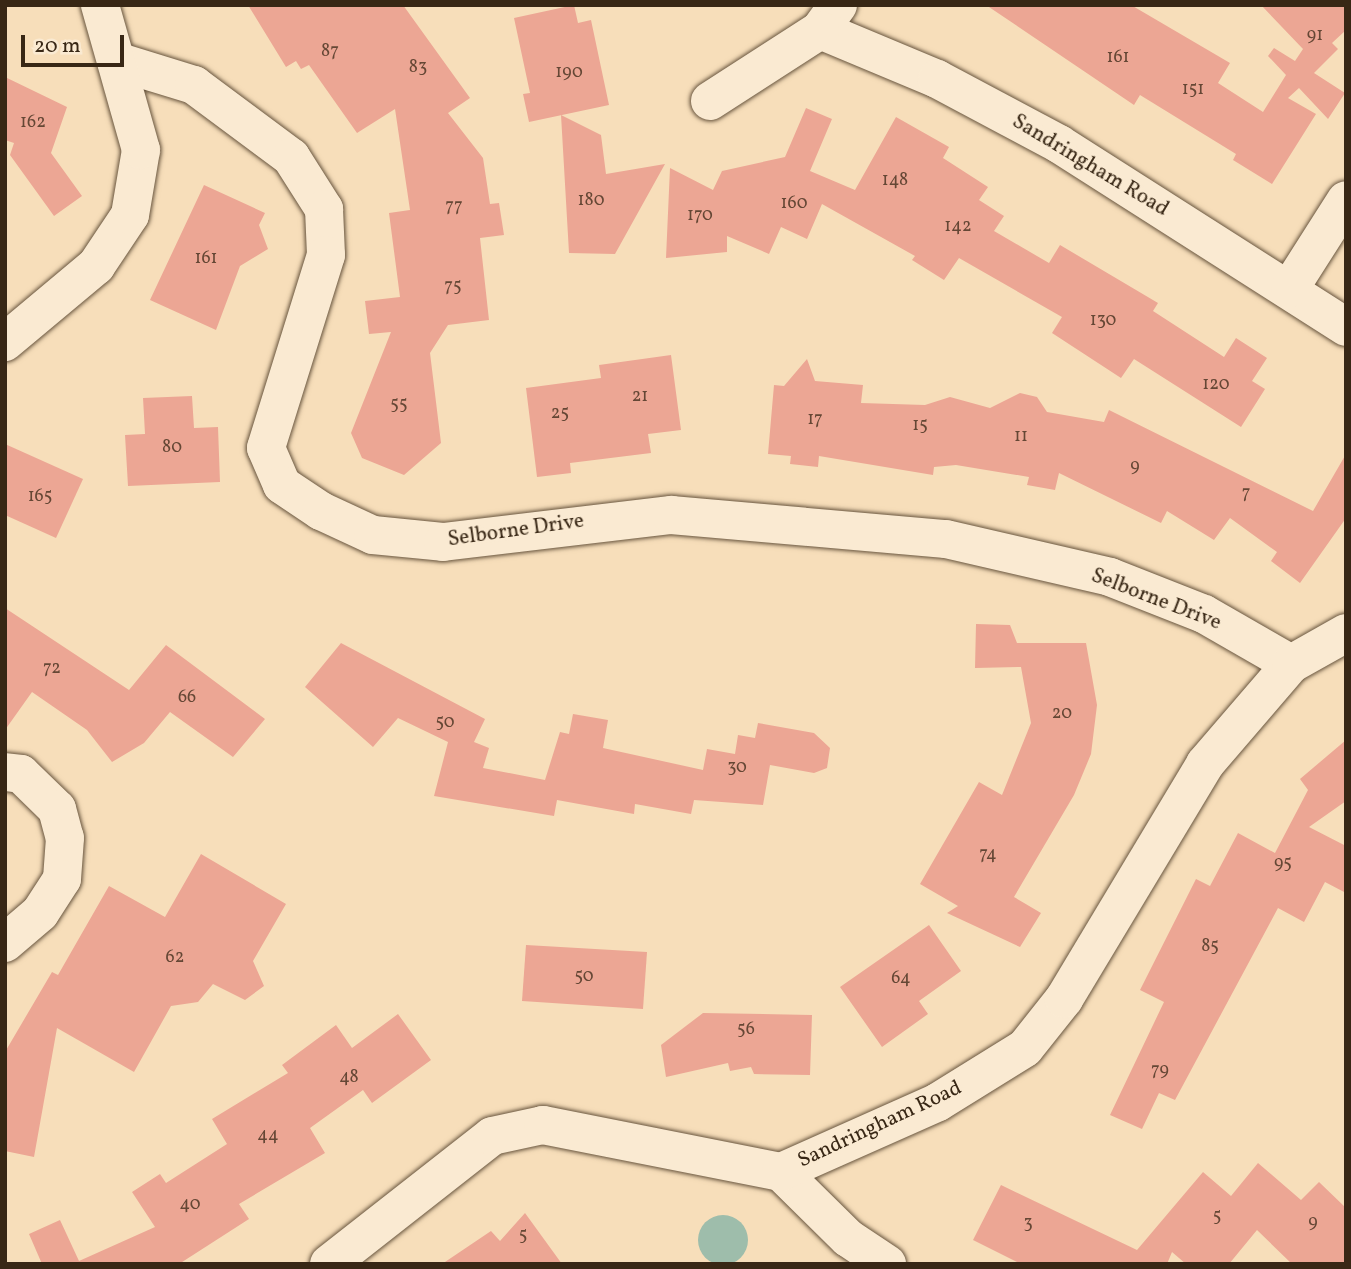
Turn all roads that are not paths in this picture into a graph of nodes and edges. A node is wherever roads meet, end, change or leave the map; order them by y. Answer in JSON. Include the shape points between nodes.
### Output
{"nodes":[{"id":1,"x":100,"y":5,"type":"edge"},
{"id":2,"x":829,"y":18,"type":"edge"},
{"id":3,"x":116,"y":61,"type":"junction"},
{"id":4,"x":710,"y":101,"type":"dead end"},
{"id":5,"x":1346,"y":200,"type":"edge"},
{"id":6,"x":1290,"y":288,"type":"junction"},
{"id":7,"x":1346,"y":327,"type":"edge"},
{"id":8,"x":5,"y":342,"type":"edge"},
{"id":9,"x":1346,"y":634,"type":"edge"},
{"id":10,"x":1291,"y":664,"type":"junction"},
{"id":11,"x":5,"y":772,"type":"edge"},
{"id":12,"x":5,"y":943,"type":"edge"},
{"id":13,"x":781,"y":1172,"type":"junction"},
{"id":14,"x":329,"y":1264,"type":"edge"},
{"id":15,"x":887,"y":1264,"type":"edge"}],
"edges":[{"from":1,"to":3,"type":"street"},
{"from":2,"to":4,"type":"street","name":"Sandringham Road"},
{"from":2,"to":6,"type":"street","name":"Sandringham Road","via":[[984,102]]},
{"from":3,"to":8,"type":"street","via":[[141,150],[130,215],[96,266]]},
{"from":3,"to":10,"type":"street","name":"Selborne Drive","via":[[194,85],[291,157],[324,209],[326,255],[266,448],[282,485],[321,511],[373,535],[443,542],[671,515],[946,540],[1110,577],[1204,614]]},
{"from":5,"to":6,"type":"street"},
{"from":6,"to":7,"type":"street","name":"Sandringham Road"},
{"from":9,"to":10,"type":"street","name":"Sandringham Road"},
{"from":10,"to":13,"type":"street","name":"Sandringham Road","via":[[1205,764],[1064,999],[1026,1048],[938,1102]]},
{"from":11,"to":12,"type":"street","via":[[21,774],[57,809],[65,838],[62,879],[40,913]]},
{"from":13,"to":14,"type":"street","name":"Sandringham Road","via":[[543,1125],[482,1142]]},
{"from":13,"to":15,"type":"street","via":[[848,1238]]}]}
